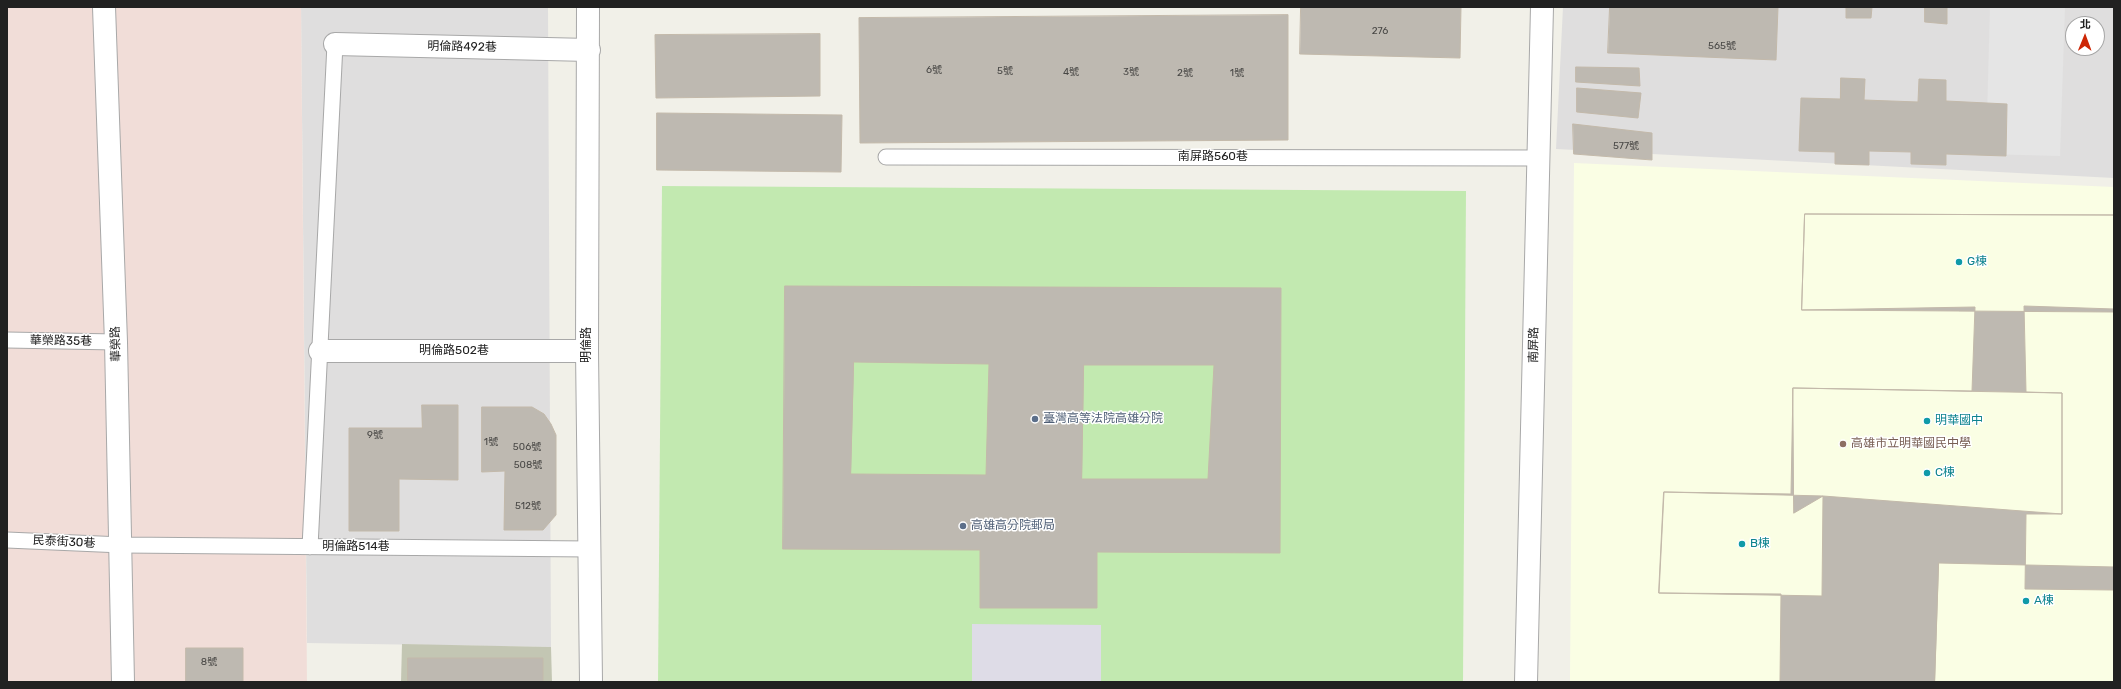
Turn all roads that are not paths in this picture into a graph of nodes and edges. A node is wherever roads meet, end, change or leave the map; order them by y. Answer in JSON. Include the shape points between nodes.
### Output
{"nodes":[{"id":1,"x":104,"y":7,"type":"edge"},
{"id":2,"x":588,"y":7,"type":"edge"},
{"id":3,"x":1542,"y":7,"type":"edge"},
{"id":4,"x":335,"y":44,"type":"joint"},
{"id":5,"x":589,"y":50,"type":"junction"},
{"id":6,"x":886,"y":156,"type":"dead end"},
{"id":7,"x":1539,"y":158,"type":"junction"},
{"id":8,"x":7,"y":340,"type":"edge"},
{"id":9,"x":116,"y":342,"type":"junction"},
{"id":10,"x":320,"y":351,"type":"junction"},
{"id":11,"x":587,"y":351,"type":"junction"},
{"id":12,"x":7,"y":540,"type":"edge"},
{"id":13,"x":122,"y":545,"type":"junction"},
{"id":14,"x":310,"y":547,"type":"junction"},
{"id":15,"x":590,"y":549,"type":"junction"},
{"id":16,"x":123,"y":682,"type":"edge"},
{"id":17,"x":591,"y":682,"type":"edge"},
{"id":18,"x":1526,"y":682,"type":"edge"}],
"edges":[{"from":1,"to":9,"type":"street","name":"華榮路"},
{"from":2,"to":5,"type":"street","name":"明倫路"},
{"from":3,"to":7,"type":"street","name":"南屏路"},
{"from":4,"to":5,"type":"street","name":"明倫路492巷"},
{"from":4,"to":10,"type":"lane"},
{"from":5,"to":11,"type":"street","name":"明倫路"},
{"from":6,"to":7,"type":"lane","name":"南屏路560巷"},
{"from":7,"to":18,"type":"street","name":"南屏路"},
{"from":8,"to":9,"type":"lane","name":"華榮路35巷"},
{"from":9,"to":13,"type":"street","name":"華榮路"},
{"from":10,"to":11,"type":"street","name":"明倫路502巷"},
{"from":10,"to":14,"type":"lane"},
{"from":11,"to":15,"type":"street","name":"明倫路"},
{"from":12,"to":13,"type":"lane","name":"民泰街30巷"},
{"from":13,"to":14,"type":"lane","name":"明倫路514巷"},
{"from":13,"to":16,"type":"street","name":"華榮路"},
{"from":14,"to":15,"type":"lane","name":"明倫路514巷"},
{"from":15,"to":17,"type":"street","name":"明倫路"}]}
